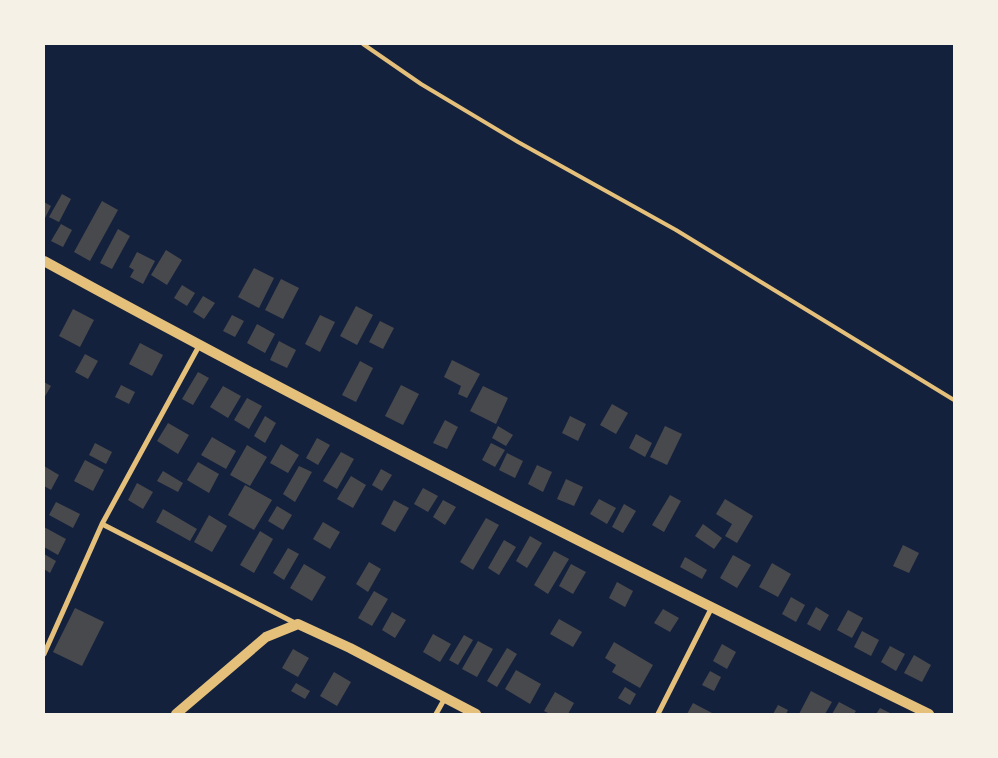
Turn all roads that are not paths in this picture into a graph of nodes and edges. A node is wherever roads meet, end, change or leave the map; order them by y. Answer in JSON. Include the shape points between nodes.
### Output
{"nodes":[{"id":1,"x":362,"y":44,"type":"edge"},
{"id":2,"x":44,"y":261,"type":"edge"},
{"id":3,"x":199,"y":346,"type":"junction"},
{"id":4,"x":954,"y":400,"type":"edge"},
{"id":5,"x":102,"y":524,"type":"junction"},
{"id":6,"x":711,"y":609,"type":"junction"},
{"id":7,"x":298,"y":624,"type":"junction"},
{"id":8,"x":44,"y":654,"type":"edge"},
{"id":9,"x":445,"y":698,"type":"junction"},
{"id":10,"x":176,"y":714,"type":"edge"},
{"id":11,"x":436,"y":714,"type":"edge"},
{"id":12,"x":476,"y":714,"type":"edge"},
{"id":13,"x":658,"y":714,"type":"edge"},
{"id":14,"x":929,"y":714,"type":"edge"}],
"edges":[{"from":1,"to":4,"type":"lane","via":[[421,84],[676,230]]},
{"from":2,"to":3,"type":"main road"},
{"from":3,"to":5,"type":"street"},
{"from":3,"to":6,"type":"main road"},
{"from":5,"to":7,"type":"street"},
{"from":5,"to":8,"type":"street"},
{"from":6,"to":13,"type":"street"},
{"from":6,"to":14,"type":"main road"},
{"from":7,"to":9,"type":"main road"},
{"from":7,"to":10,"type":"main road","via":[[266,637]]},
{"from":9,"to":11,"type":"street"},
{"from":9,"to":12,"type":"main road"}]}
